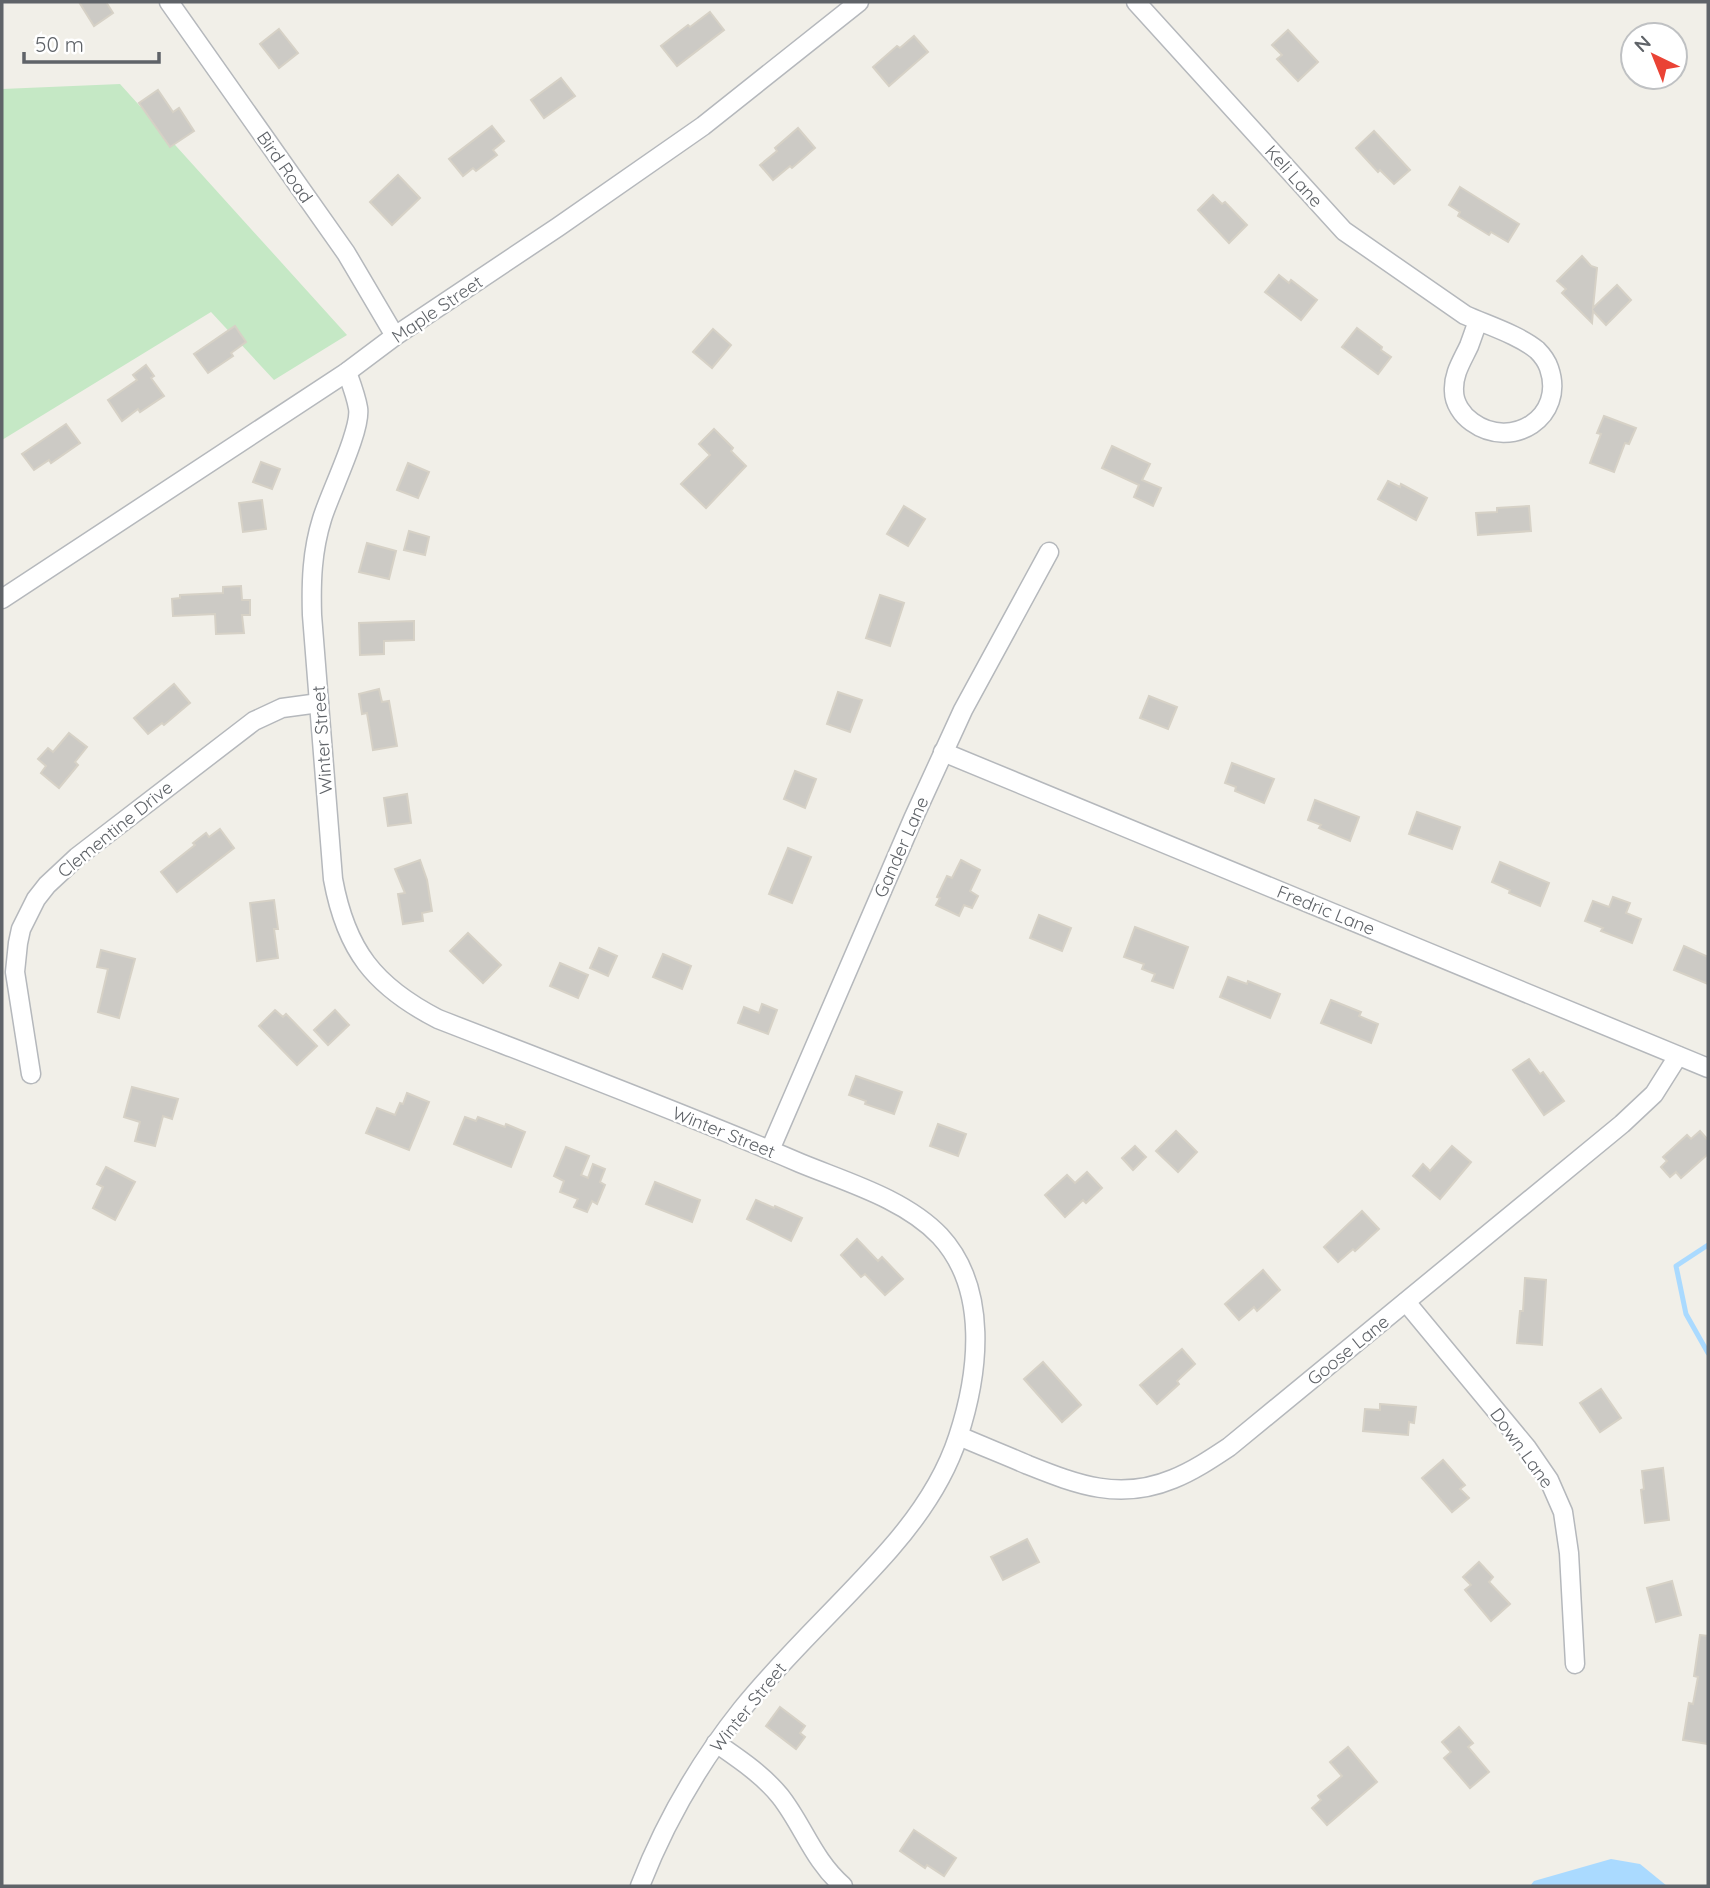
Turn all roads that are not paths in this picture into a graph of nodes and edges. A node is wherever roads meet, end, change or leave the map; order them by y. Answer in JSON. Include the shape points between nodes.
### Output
{"nodes":[{"id":1,"x":169,"y":2,"type":"edge"},
{"id":2,"x":859,"y":2,"type":"edge"},
{"id":3,"x":1136,"y":2,"type":"edge"},
{"id":4,"x":1478,"y":321,"type":"junction"},
{"id":5,"x":395,"y":336,"type":"junction"},
{"id":6,"x":347,"y":372,"type":"junction"},
{"id":7,"x":1049,"y":552,"type":"dead end"},
{"id":8,"x":2,"y":599,"type":"edge"},
{"id":9,"x":319,"y":704,"type":"junction"},
{"id":10,"x":943,"y":752,"type":"junction"},
{"id":11,"x":1678,"y":1056,"type":"junction"},
{"id":12,"x":1708,"y":1068,"type":"edge"},
{"id":13,"x":32,"y":1074,"type":"dead end"},
{"id":14,"x":770,"y":1150,"type":"junction"},
{"id":15,"x":1406,"y":1302,"type":"junction"},
{"id":16,"x":958,"y":1436,"type":"junction"},
{"id":17,"x":1575,"y":1664,"type":"dead end"},
{"id":18,"x":716,"y":1743,"type":"junction"},
{"id":19,"x":640,"y":1886,"type":"edge"},
{"id":20,"x":843,"y":1886,"type":"edge"}],
"edges":[{"from":1,"to":5,"type":"street","name":"Bird Road","via":[[346,253]]},
{"from":2,"to":5,"type":"street","name":"Maple Street","via":[[703,125]]},
{"from":3,"to":4,"type":"street","name":"Keli Lane","via":[[1344,231]]},
{"from":4,"to":4,"type":"street","name":"Keli Lane","via":[[1538,351],[1553,379],[1548,408],[1518,432],[1482,429],[1457,406],[1456,370]]},
{"from":5,"to":6,"type":"street","name":"Maple Street"},
{"from":6,"to":8,"type":"street","name":"Maple Street"},
{"from":6,"to":9,"type":"street","name":"Winter Street","via":[[359,410],[322,519],[312,573]]},
{"from":7,"to":10,"type":"street","name":"Gander Lane"},
{"from":9,"to":13,"type":"street","name":"Clementine Drive","via":[[282,708],[254,720],[78,857],[36,899],[24,922],[16,958],[16,987]]},
{"from":9,"to":14,"type":"street","name":"Winter Street","via":[[337,904],[352,942],[388,988],[438,1019]]},
{"from":10,"to":11,"type":"street","name":"Fredric Lane"},
{"from":10,"to":14,"type":"street","name":"Gander Lane"},
{"from":11,"to":12,"type":"street","name":"Fredric Lane"},
{"from":11,"to":15,"type":"street","name":"Goose Lane","via":[[1654,1094],[1622,1124]]},
{"from":14,"to":16,"type":"street","name":"Winter Street","via":[[890,1201],[926,1224],[955,1256],[969,1286],[975,1317],[975,1356]]},
{"from":15,"to":16,"type":"street","name":"Goose Lane","via":[[1229,1447],[1172,1480],[1149,1487],[1101,1489],[1071,1482]]},
{"from":15,"to":17,"type":"street","name":"Down Lane","via":[[1549,1480],[1563,1512],[1569,1553]]},
{"from":16,"to":18,"type":"street","name":"Winter Street","via":[[924,1505],[897,1540],[743,1707]]},
{"from":18,"to":19,"type":"street","name":"Winter Street","via":[[671,1816]]},
{"from":18,"to":20,"type":"street","via":[[766,1780],[813,1852]]}]}
